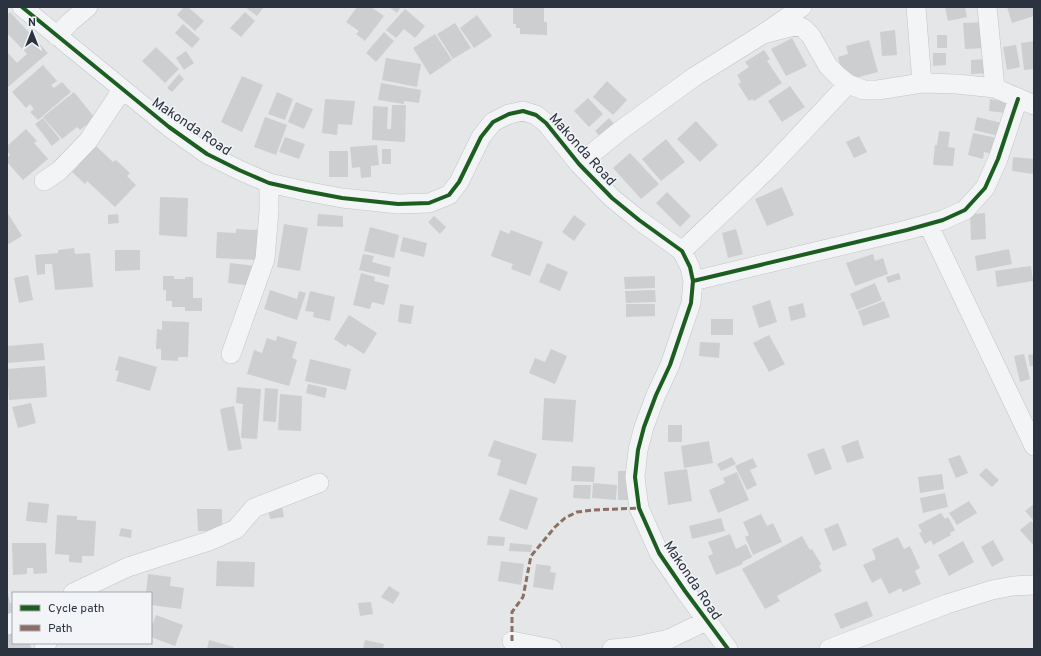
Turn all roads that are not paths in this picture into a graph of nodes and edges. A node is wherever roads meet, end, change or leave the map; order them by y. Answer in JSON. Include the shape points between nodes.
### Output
{"nodes":[{"id":1,"x":22,"y":7,"type":"edge"},
{"id":2,"x":88,"y":7,"type":"edge"},
{"id":3,"x":802,"y":7,"type":"edge"},
{"id":4,"x":916,"y":7,"type":"edge"},
{"id":5,"x":987,"y":7,"type":"edge"},
{"id":6,"x":763,"y":34,"type":"junction"},
{"id":7,"x":57,"y":36,"type":"junction"},
{"id":8,"x":922,"y":83,"type":"junction"},
{"id":9,"x":848,"y":84,"type":"junction"},
{"id":10,"x":995,"y":88,"type":"junction"},
{"id":11,"x":122,"y":90,"type":"junction"},
{"id":12,"x":1026,"y":102,"type":"edge"},
{"id":13,"x":579,"y":164,"type":"junction"},
{"id":14,"x":44,"y":182,"type":"dead end"},
{"id":15,"x":269,"y":183,"type":"junction"},
{"id":16,"x":928,"y":224,"type":"junction"},
{"id":17,"x":682,"y":251,"type":"junction"},
{"id":18,"x":693,"y":281,"type":"junction"},
{"id":19,"x":231,"y":354,"type":"dead end"},
{"id":20,"x":1033,"y":443,"type":"edge"},
{"id":21,"x":319,"y":483,"type":"dead end"},
{"id":22,"x":1034,"y":586,"type":"edge"},
{"id":23,"x":75,"y":592,"type":"edge"},
{"id":24,"x":706,"y":621,"type":"junction"},
{"id":25,"x":512,"y":641,"type":"dead end"},
{"id":26,"x":552,"y":649,"type":"edge"},
{"id":27,"x":612,"y":649,"type":"edge"},
{"id":28,"x":728,"y":649,"type":"edge"},
{"id":29,"x":829,"y":649,"type":"edge"}],
"edges":[{"from":1,"to":7,"type":"street","name":"Makonda Road"},
{"from":2,"to":7,"type":"street"},
{"from":3,"to":6,"type":"street"},
{"from":4,"to":8,"type":"street"},
{"from":5,"to":10,"type":"street"},
{"from":6,"to":9,"type":"street","via":[[797,26],[803,28],[811,36],[828,66]]},
{"from":6,"to":13,"type":"street","via":[[694,77]]},
{"from":7,"to":11,"type":"street","name":"Makonda Road"},
{"from":8,"to":9,"type":"street","via":[[878,90],[864,90]]},
{"from":8,"to":10,"type":"street"},
{"from":9,"to":17,"type":"street","via":[[769,168]]},
{"from":10,"to":12,"type":"street"},
{"from":11,"to":14,"type":"street","via":[[88,141],[59,171]]},
{"from":11,"to":15,"type":"street","name":"Makonda Road","via":[[207,154]]},
{"from":12,"to":16,"type":"street","via":[[985,188],[965,210]]},
{"from":13,"to":15,"type":"street","name":"Makonda Road","via":[[546,123],[536,115],[523,111],[508,114],[493,122],[481,138],[459,182],[449,195],[429,203],[398,204],[342,198]]},
{"from":13,"to":17,"type":"street","name":"Makonda Road","via":[[638,220]]},
{"from":15,"to":19,"type":"street","via":[[265,259]]},
{"from":16,"to":18,"type":"street"},
{"from":16,"to":20,"type":"street"},
{"from":17,"to":18,"type":"street","name":"Makonda Road","via":[[690,267]]},
{"from":18,"to":24,"type":"street","name":"Makonda Road","via":[[691,303],[670,366],[644,427],[635,477],[639,508],[659,552]]},
{"from":21,"to":23,"type":"street","via":[[254,508],[236,529],[209,542],[128,567]]},
{"from":22,"to":29,"type":"street","via":[[992,590],[947,604]]},
{"from":24,"to":27,"type":"street","via":[[669,639]]},
{"from":24,"to":28,"type":"street","name":"Makonda Road"},
{"from":25,"to":26,"type":"street"}]}
